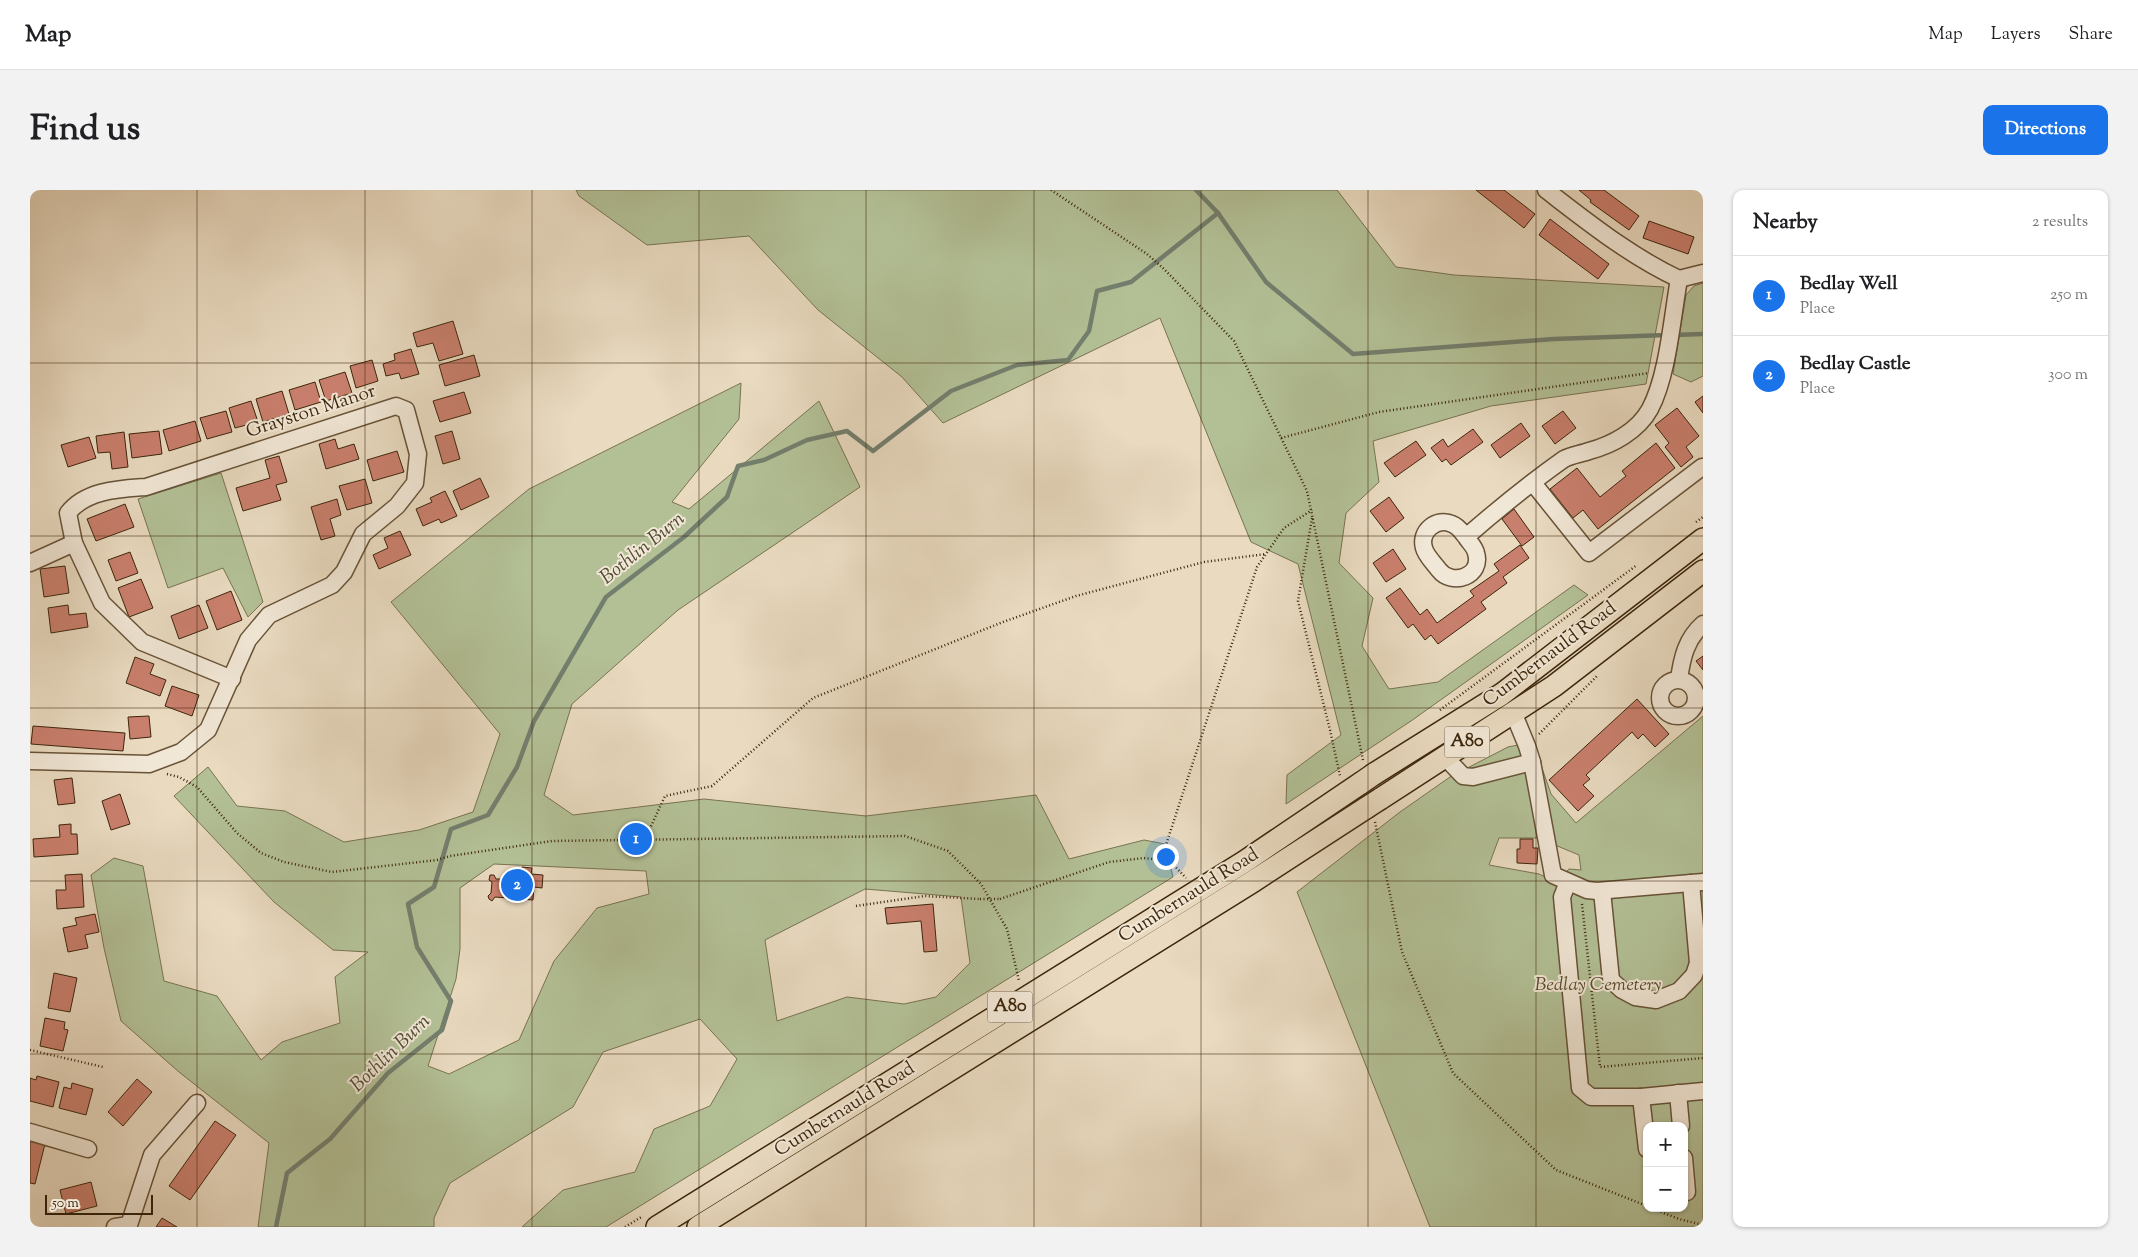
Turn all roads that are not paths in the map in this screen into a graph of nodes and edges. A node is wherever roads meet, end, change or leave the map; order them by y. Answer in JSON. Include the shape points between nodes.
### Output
{"nodes":[{"id":1,"x":1546,"y":190,"type":"edge"},
{"id":2,"x":1703,"y":273,"type":"edge"},
{"id":3,"x":1679,"y":280,"type":"junction"},
{"id":4,"x":1702,"y":467,"type":"dead end"},
{"id":5,"x":1533,"y":483,"type":"junction"},
{"id":6,"x":1699,"y":531,"type":"edge"},
{"id":7,"x":1466,"y":537,"type":"dead end"},
{"id":8,"x":74,"y":543,"type":"junction"},
{"id":9,"x":30,"y":562,"type":"edge"},
{"id":10,"x":1703,"y":570,"type":"edge"},
{"id":11,"x":1703,"y":624,"type":"edge"},
{"id":12,"x":232,"y":679,"type":"junction"},
{"id":13,"x":1678,"y":679,"type":"dead end"},
{"id":14,"x":1513,"y":712,"type":"junction"},
{"id":15,"x":1446,"y":756,"type":"junction"},
{"id":16,"x":30,"y":761,"type":"edge"},
{"id":17,"x":1532,"y":762,"type":"junction"},
{"id":18,"x":1697,"y":882,"type":"edge"},
{"id":19,"x":1574,"y":884,"type":"junction"},
{"id":20,"x":1602,"y":891,"type":"junction"},
{"id":21,"x":1703,"y":1091,"type":"edge"},
{"id":22,"x":1678,"y":1093,"type":"junction"},
{"id":23,"x":1641,"y":1097,"type":"junction"},
{"id":24,"x":197,"y":1103,"type":"dead end"},
{"id":25,"x":1644,"y":1122,"type":"edge"},
{"id":26,"x":1681,"y":1122,"type":"edge"},
{"id":27,"x":30,"y":1132,"type":"edge"},
{"id":28,"x":88,"y":1149,"type":"dead end"},
{"id":29,"x":1686,"y":1167,"type":"edge"},
{"id":30,"x":1692,"y":1193,"type":"edge"},
{"id":31,"x":115,"y":1227,"type":"edge"},
{"id":32,"x":657,"y":1227,"type":"edge"},
{"id":33,"x":698,"y":1227,"type":"edge"}],
"edges":[{"from":1,"to":3,"type":"street","via":[[1608,237]]},
{"from":2,"to":3,"type":"street"},
{"from":3,"to":5,"type":"street","via":[[1662,373],[1650,410],[1639,425],[1610,443],[1566,458]]},
{"from":4,"to":5,"type":"street","via":[[1589,552]]},
{"from":5,"to":7,"type":"street"},
{"from":6,"to":32,"type":"main road","name":"Cumbernauld Road","number":"A80","via":[[1502,694],[1359,779],[1244,862]]},
{"from":8,"to":9,"type":"street"},
{"from":8,"to":12,"type":"street","name":"Grayston Manor","via":[[102,603],[142,642]]},
{"from":8,"to":12,"type":"street","name":"Grayston Manor","via":[[68,513],[76,503],[110,489],[146,487],[396,406],[406,410],[418,454],[415,483],[397,506],[363,534],[344,572],[332,585],[269,614],[248,640]]},
{"from":10,"to":14,"type":"main road","name":"Cumbernauld Road","number":"A80","via":[[1554,686]]},
{"from":11,"to":13,"type":"street","via":[[1690,638]]},
{"from":12,"to":16,"type":"street","name":"Grayston Manor","via":[[208,730],[182,752],[149,764]]},
{"from":14,"to":15,"type":"main road","name":"Cumbernauld Road","number":"A80"},
{"from":14,"to":17,"type":"street"},
{"from":15,"to":17,"type":"street","via":[[1463,776],[1473,778]]},
{"from":15,"to":33,"type":"main road","name":"Cumbernauld Road","number":"A80","via":[[1252,882]]},
{"from":17,"to":19,"type":"street","via":[[1553,875]]},
{"from":18,"to":20,"type":"street"},
{"from":18,"to":20,"type":"street","via":[[1698,969],[1679,991],[1656,1000],[1635,997],[1611,980]]},
{"from":19,"to":20,"type":"street","via":[[1586,890]]},
{"from":19,"to":23,"type":"street","via":[[1562,897],[1580,1088],[1591,1096]]},
{"from":21,"to":22,"type":"street"},
{"from":22,"to":23,"type":"street"},
{"from":22,"to":26,"type":"street"},
{"from":23,"to":25,"type":"street"},
{"from":24,"to":31,"type":"street","via":[[152,1155],[129,1225]]},
{"from":27,"to":28,"type":"street"},
{"from":29,"to":30,"type":"street"}]}
